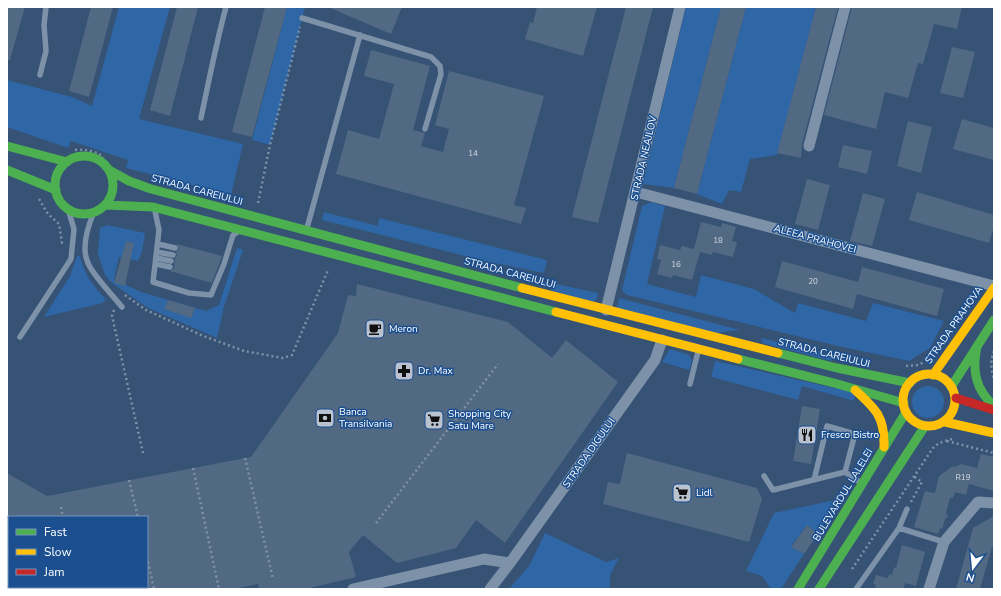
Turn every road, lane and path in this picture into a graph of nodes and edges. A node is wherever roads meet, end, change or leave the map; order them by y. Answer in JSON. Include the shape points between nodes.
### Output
{"nodes":[{"id":1,"x":46,"y":7,"type":"edge"},
{"id":2,"x":226,"y":7,"type":"edge"},
{"id":3,"x":680,"y":7,"type":"edge"},
{"id":4,"x":845,"y":7,"type":"edge"},
{"id":5,"x":302,"y":18,"type":"joint"},
{"id":6,"x":360,"y":35,"type":"junction"},
{"id":7,"x":40,"y":76,"type":"dead end"},
{"id":8,"x":201,"y":118,"type":"dead end"},
{"id":9,"x":425,"y":128,"type":"dead end"},
{"id":10,"x":7,"y":146,"type":"edge"},
{"id":11,"x":809,"y":146,"type":"dead end"},
{"id":12,"x":67,"y":162,"type":"junction"},
{"id":13,"x":7,"y":170,"type":"edge"},
{"id":14,"x":109,"y":170,"type":"junction"},
{"id":15,"x":56,"y":190,"type":"junction"},
{"id":16,"x":636,"y":192,"type":"junction"},
{"id":17,"x":38,"y":196,"type":"dead end"},
{"id":18,"x":258,"y":204,"type":"dead end"},
{"id":19,"x":106,"y":205,"type":"junction"},
{"id":20,"x":153,"y":207,"type":"junction"},
{"id":21,"x":68,"y":209,"type":"junction"},
{"id":22,"x":94,"y":212,"type":"junction"},
{"id":23,"x":240,"y":229,"type":"junction"},
{"id":24,"x":306,"y":230,"type":"junction"},
{"id":25,"x":62,"y":243,"type":"dead end"},
{"id":26,"x":158,"y":244,"type":"junction"},
{"id":27,"x":175,"y":248,"type":"dead end"},
{"id":28,"x":157,"y":258,"type":"junction"},
{"id":29,"x":328,"y":270,"type":"dead end"},
{"id":30,"x":994,"y":287,"type":"edge"},
{"id":31,"x":120,"y":291,"type":"dead end"},
{"id":32,"x":124,"y":294,"type":"junction"},
{"id":33,"x":118,"y":302,"type":"junction"},
{"id":34,"x":122,"y":307,"type":"dead end"},
{"id":35,"x":606,"y":310,"type":"junction"},
{"id":36,"x":994,"y":320,"type":"edge"},
{"id":37,"x":20,"y":337,"type":"dead end"},
{"id":38,"x":662,"y":340,"type":"junction"},
{"id":39,"x":977,"y":346,"type":"junction"},
{"id":40,"x":698,"y":349,"type":"junction"},
{"id":41,"x":994,"y":351,"type":"edge"},
{"id":42,"x":927,"y":360,"type":"dead end"},
{"id":43,"x":498,"y":364,"type":"dead end"},
{"id":44,"x":899,"y":366,"type":"dead end"},
{"id":45,"x":933,"y":375,"type":"junction"},
{"id":46,"x":994,"y":380,"type":"edge"},
{"id":47,"x":690,"y":384,"type":"dead end"},
{"id":48,"x":910,"y":384,"type":"junction"},
{"id":49,"x":951,"y":387,"type":"junction"},
{"id":50,"x":853,"y":389,"type":"junction"},
{"id":51,"x":956,"y":398,"type":"junction"},
{"id":52,"x":994,"y":406,"type":"edge"},
{"id":53,"x":905,"y":407,"type":"junction"},
{"id":54,"x":994,"y":410,"type":"edge"},
{"id":55,"x":945,"y":422,"type":"junction"},
{"id":56,"x":924,"y":426,"type":"junction"},
{"id":57,"x":994,"y":433,"type":"edge"},
{"id":58,"x":884,"y":447,"type":"junction"},
{"id":59,"x":143,"y":453,"type":"dead end"},
{"id":60,"x":994,"y":453,"type":"edge"},
{"id":61,"x":245,"y":458,"type":"dead end"},
{"id":62,"x":193,"y":468,"type":"dead end"},
{"id":63,"x":845,"y":472,"type":"junction"},
{"id":64,"x":764,"y":476,"type":"dead end"},
{"id":65,"x":914,"y":476,"type":"junction"},
{"id":66,"x":129,"y":480,"type":"dead end"},
{"id":67,"x":814,"y":480,"type":"junction"},
{"id":68,"x":862,"y":484,"type":"junction"},
{"id":69,"x":994,"y":503,"type":"edge"},
{"id":70,"x":61,"y":507,"type":"dead end"},
{"id":71,"x":907,"y":509,"type":"joint"},
{"id":72,"x":63,"y":516,"type":"edge"},
{"id":73,"x":138,"y":516,"type":"edge"},
{"id":74,"x":376,"y":523,"type":"dead end"},
{"id":75,"x":900,"y":528,"type":"junction"},
{"id":76,"x":944,"y":542,"type":"junction"},
{"id":77,"x":148,"y":562,"type":"edge"},
{"id":78,"x":510,"y":563,"type":"junction"},
{"id":79,"x":851,"y":570,"type":"dead end"},
{"id":80,"x":273,"y":579,"type":"dead end"},
{"id":81,"x":154,"y":589,"type":"edge"},
{"id":82,"x":219,"y":589,"type":"edge"},
{"id":83,"x":353,"y":589,"type":"edge"},
{"id":84,"x":490,"y":589,"type":"edge"},
{"id":85,"x":798,"y":589,"type":"edge"},
{"id":86,"x":819,"y":589,"type":"edge"},
{"id":87,"x":856,"y":589,"type":"edge"},
{"id":88,"x":928,"y":589,"type":"edge"}],
"edges":[{"from":1,"to":7,"type":"lane","via":[[46,51]]},
{"from":2,"to":8,"type":"lane","via":[[213,55]]},
{"from":3,"to":16,"type":"street","name":"STRADA NEAJLOV"},
{"from":4,"to":11,"type":"street"},
{"from":5,"to":6,"type":"lane"},
{"from":5,"to":18,"type":"path"},
{"from":6,"to":9,"type":"lane","via":[[432,56],[440,66],[441,74]]},
{"from":6,"to":24,"type":"lane"},
{"from":10,"to":12,"type":"main road"},
{"from":12,"to":14,"type":"main road","via":[[85,156],[99,160]]},
{"from":12,"to":15,"type":"main road","via":[[57,174]]},
{"from":13,"to":15,"type":"main road"},
{"from":14,"to":19,"type":"main road","via":[[113,178],[113,188]]},
{"from":14,"to":24,"type":"main road","name":"STRADA CAREIULUI","via":[[150,189]]},
{"from":15,"to":21,"type":"main road","via":[[58,197]]},
{"from":16,"to":30,"type":"street","name":"ALEEA PRAHOVEI"},
{"from":16,"to":35,"type":"street","name":"STRADA NEAJLOV"},
{"from":17,"to":25,"type":"path","via":[[48,214],[58,224]]},
{"from":19,"to":20,"type":"main road"},
{"from":19,"to":22,"type":"main road"},
{"from":20,"to":23,"type":"main road"},
{"from":20,"to":26,"type":"lane","via":[[159,230]]},
{"from":21,"to":22,"type":"main road","via":[[81,214]]},
{"from":21,"to":37,"type":"lane","via":[[74,229],[71,260]]},
{"from":22,"to":33,"type":"lane","via":[[86,242],[88,263]]},
{"from":23,"to":28,"type":"lane","via":[[233,235],[211,295],[189,293],[153,282]]},
{"from":23,"to":38,"type":"main road"},
{"from":24,"to":35,"type":"main road","name":"STRADA CAREIULUI"},
{"from":26,"to":27,"type":"lane"},
{"from":26,"to":28,"type":"lane"},
{"from":28,"to":28,"type":"lane","via":[[171,261]]},
{"from":29,"to":32,"type":"path","via":[[292,354],[283,358],[244,350],[201,335],[146,310]]},
{"from":30,"to":45,"type":"main road","name":"STRADA PRAHOVA"},
{"from":31,"to":32,"type":"path"},
{"from":32,"to":33,"type":"path"},
{"from":33,"to":34,"type":"lane"},
{"from":33,"to":59,"type":"path","via":[[112,316]]},
{"from":35,"to":48,"type":"main road","name":"STRADA CAREIULUI"},
{"from":36,"to":39,"type":"main road"},
{"from":38,"to":40,"type":"main road"},
{"from":38,"to":78,"type":"street","name":"STRADA DIGULUI","via":[[655,360]]},
{"from":39,"to":49,"type":"main road"},
{"from":39,"to":52,"type":"main road","via":[[973,368],[975,380],[986,399]]},
{"from":40,"to":47,"type":"lane"},
{"from":40,"to":50,"type":"main road"},
{"from":41,"to":46,"type":"path","via":[[991,370]]},
{"from":42,"to":44,"type":"path","via":[[918,365]]},
{"from":43,"to":74,"type":"path"},
{"from":45,"to":48,"type":"main road","via":[[924,375]]},
{"from":45,"to":49,"type":"main road","via":[[941,377]]},
{"from":48,"to":53,"type":"main road","via":[[905,390]]},
{"from":49,"to":51,"type":"main road"},
{"from":50,"to":53,"type":"main road"},
{"from":50,"to":58,"type":"main road","via":[[880,415],[885,430]]},
{"from":51,"to":54,"type":"main road"},
{"from":51,"to":55,"type":"main road","via":[[955,407]]},
{"from":53,"to":56,"type":"main road","via":[[913,420]]},
{"from":53,"to":58,"type":"main road","name":"BULEVARDUL LALELEI"},
{"from":55,"to":56,"type":"main road"},
{"from":55,"to":57,"type":"main road"},
{"from":56,"to":86,"type":"main road"},
{"from":58,"to":68,"type":"main road","name":"BULEVARDUL LALELEI"},
{"from":60,"to":65,"type":"path","via":[[946,440],[933,448]]},
{"from":61,"to":80,"type":"path"},
{"from":62,"to":82,"type":"path"},
{"from":63,"to":67,"type":"lane"},
{"from":63,"to":67,"type":"lane","via":[[855,434],[827,426]]},
{"from":63,"to":68,"type":"lane"},
{"from":64,"to":67,"type":"lane","via":[[773,490]]},
{"from":65,"to":71,"type":"path","via":[[922,482]]},
{"from":65,"to":79,"type":"path"},
{"from":66,"to":73,"type":"path"},
{"from":68,"to":85,"type":"main road","name":"BULEVARDUL LALELEI"},
{"from":69,"to":76,"type":"street","via":[[978,502]]},
{"from":70,"to":72,"type":"path"},
{"from":71,"to":75,"type":"lane"},
{"from":75,"to":76,"type":"lane"},
{"from":75,"to":87,"type":"lane"},
{"from":76,"to":88,"type":"street"},
{"from":77,"to":81,"type":"path"},
{"from":78,"to":83,"type":"street","via":[[484,559]]},
{"from":78,"to":84,"type":"street","name":"STRADA DIGULUI"}]}
